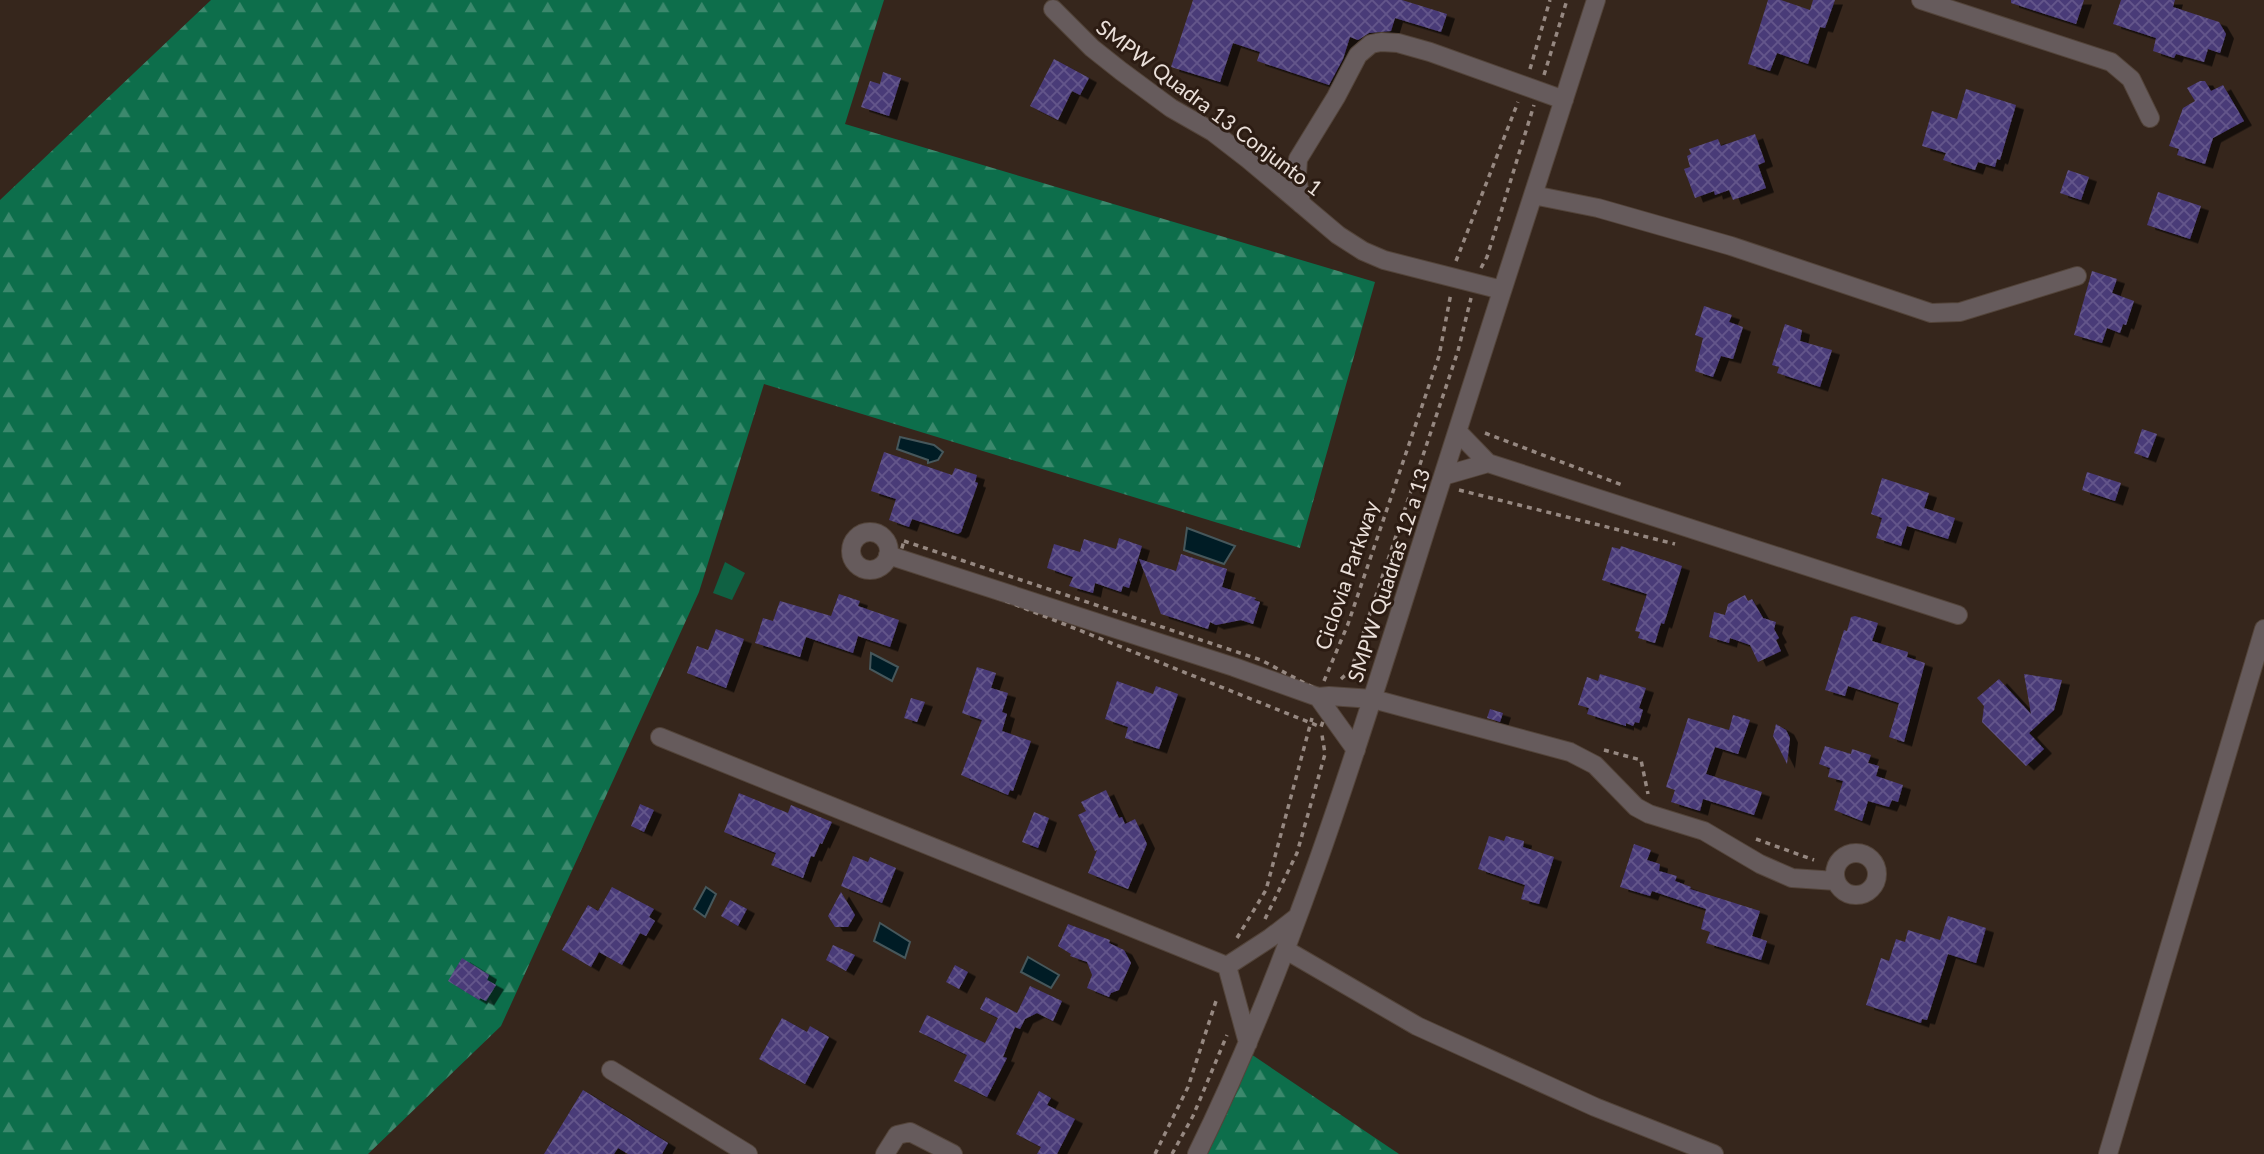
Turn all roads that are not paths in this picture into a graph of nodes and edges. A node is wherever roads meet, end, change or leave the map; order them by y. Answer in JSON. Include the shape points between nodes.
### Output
{"nodes":[{"id":1,"x":1595,"y":0,"type":"edge"},
{"id":2,"x":1921,"y":0,"type":"edge"},
{"id":3,"x":1053,"y":9,"type":"dead end"},
{"id":4,"x":1564,"y":100,"type":"junction"},
{"id":5,"x":2150,"y":118,"type":"dead end"},
{"id":6,"x":1533,"y":195,"type":"junction"},
{"id":7,"x":1301,"y":204,"type":"junction"},
{"id":8,"x":2077,"y":276,"type":"dead end"},
{"id":9,"x":1502,"y":290,"type":"junction"},
{"id":10,"x":1458,"y":432,"type":"junction"},
{"id":11,"x":1488,"y":463,"type":"junction"},
{"id":12,"x":1443,"y":476,"type":"junction"},
{"id":13,"x":888,"y":555,"type":"dead end"},
{"id":14,"x":1958,"y":615,"type":"dead end"},
{"id":15,"x":2264,"y":628,"type":"edge"},
{"id":16,"x":1322,"y":695,"type":"junction"},
{"id":17,"x":1373,"y":699,"type":"junction"},
{"id":18,"x":660,"y":737,"type":"dead end"},
{"id":19,"x":1356,"y":750,"type":"junction"},
{"id":20,"x":1836,"y":881,"type":"dead end"},
{"id":21,"x":1296,"y":918,"type":"junction"},
{"id":22,"x":1286,"y":950,"type":"junction"},
{"id":23,"x":1227,"y":966,"type":"junction"},
{"id":24,"x":1248,"y":1043,"type":"junction"},
{"id":25,"x":611,"y":1070,"type":"dead end"},
{"id":26,"x":748,"y":1154,"type":"edge"},
{"id":27,"x":885,"y":1154,"type":"edge"},
{"id":28,"x":953,"y":1154,"type":"edge"},
{"id":29,"x":1197,"y":1154,"type":"edge"},
{"id":30,"x":1714,"y":1154,"type":"edge"},
{"id":31,"x":2108,"y":1154,"type":"edge"}],
"edges":[{"from":1,"to":4,"type":"street","name":"SMPW Quadras 12 a 13"},
{"from":2,"to":5,"type":"street","via":[[2111,62],[2131,79]]},
{"from":3,"to":7,"type":"street","name":"SMPW Quadra 13 Conjunto 1","via":[[1121,71],[1213,132]]},
{"from":4,"to":6,"type":"street","name":"SMPW Quadras 12 a 13"},
{"from":4,"to":7,"type":"street","via":[[1398,43],[1381,41],[1365,47],[1298,159]]},
{"from":6,"to":8,"type":"street","via":[[1598,208],[1731,246],[1931,313],[1960,312]]},
{"from":6,"to":9,"type":"street","name":"SMPW Quadras 12 a 13"},
{"from":7,"to":9,"type":"street","name":"SMPW Quadra 13 Conjunto 1","via":[[1338,235],[1384,260]]},
{"from":9,"to":10,"type":"street","name":"SMPW Quadras 12 a 13"},
{"from":10,"to":11,"type":"street"},
{"from":10,"to":12,"type":"street","name":"SMPW Quadras 12 a 13"},
{"from":11,"to":12,"type":"street"},
{"from":11,"to":14,"type":"street"},
{"from":12,"to":17,"type":"street","name":"SMPW Quadras 12 a 13"},
{"from":13,"to":16,"type":"street"},
{"from":15,"to":31,"type":"street"},
{"from":16,"to":17,"type":"street"},
{"from":16,"to":19,"type":"street"},
{"from":17,"to":19,"type":"street","name":"SMPW Quadras 12 a 13"},
{"from":17,"to":20,"type":"street","via":[[1570,752],[1595,765],[1648,814],[1704,831],[1792,878]]},
{"from":18,"to":23,"type":"street"},
{"from":19,"to":21,"type":"street","name":"SMPW Quadras 12 a 13"},
{"from":21,"to":22,"type":"street","name":"SMPW Quadras 12 a 13"},
{"from":21,"to":23,"type":"street"},
{"from":22,"to":24,"type":"street","name":"SMPW Quadras 12 a 13"},
{"from":22,"to":30,"type":"street","via":[[1417,1026],[1595,1107]]},
{"from":23,"to":24,"type":"street"},
{"from":24,"to":29,"type":"street","name":"SMPW Quadras 12 a 13"},
{"from":25,"to":26,"type":"street"},
{"from":27,"to":28,"type":"street","via":[[897,1135],[910,1132]]}]}
